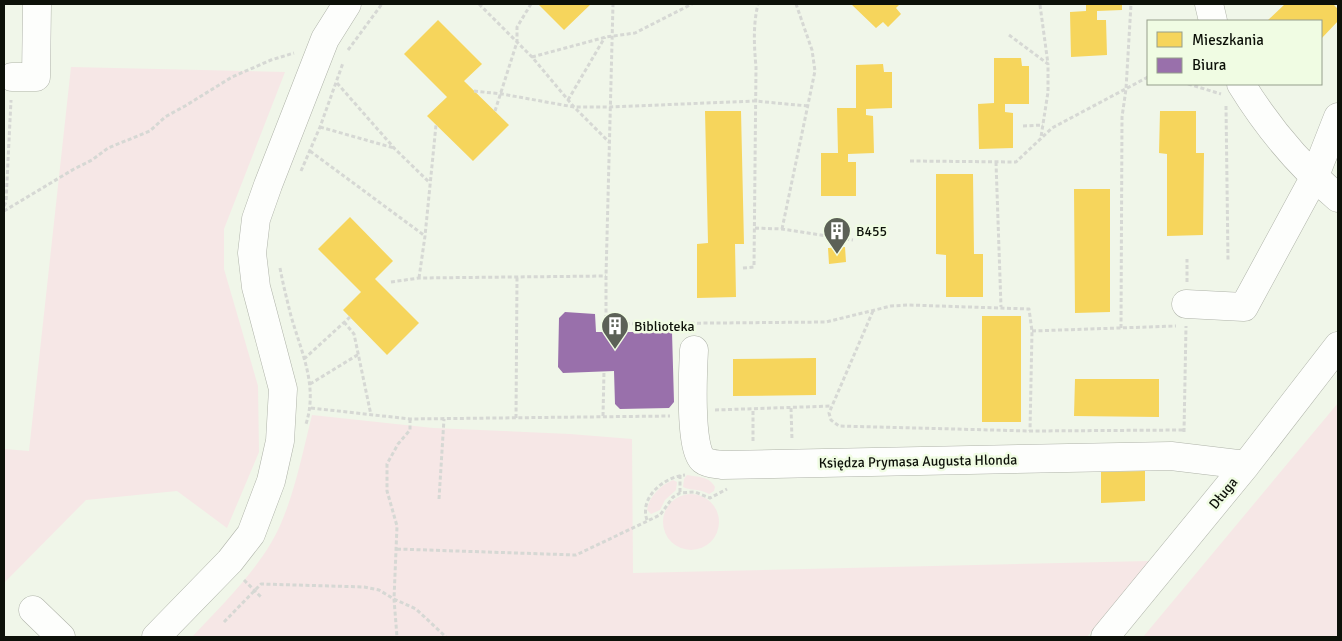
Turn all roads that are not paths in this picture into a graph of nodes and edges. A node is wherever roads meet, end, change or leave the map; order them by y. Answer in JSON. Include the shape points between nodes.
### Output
{"nodes":[{"id":1,"x":37,"y":4,"type":"edge"},
{"id":2,"x":347,"y":4,"type":"edge"},
{"id":3,"x":1209,"y":4,"type":"edge"},
{"id":4,"x":1212,"y":20,"type":"edge"},
{"id":5,"x":12,"y":77,"type":"road end"},
{"id":6,"x":1231,"y":95,"type":"edge"},
{"id":7,"x":1337,"y":124,"type":"edge"},
{"id":8,"x":1314,"y":178,"type":"junction"},
{"id":9,"x":1338,"y":198,"type":"edge"},
{"id":10,"x":1186,"y":315,"type":"road end"},
{"id":11,"x":1338,"y":346,"type":"edge"},
{"id":12,"x":694,"y":350,"type":"dead end"},
{"id":13,"x":1246,"y":466,"type":"junction"},
{"id":14,"x":33,"y":610,"type":"dead end"},
{"id":15,"x":61,"y":637,"type":"edge"},
{"id":16,"x":156,"y":637,"type":"edge"},
{"id":17,"x":1105,"y":637,"type":"edge"}],
"edges":[{"from":1,"to":5,"type":"street","via":[[36,77]]},
{"from":2,"to":16,"type":"street","via":[[325,39],[256,219],[252,253],[256,287],[283,389],[280,440],[271,481],[251,534],[230,561]]},
{"from":3,"to":4,"type":"street"},
{"from":6,"to":8,"type":"street"},
{"from":7,"to":8,"type":"street"},
{"from":8,"to":9,"type":"street"},
{"from":8,"to":10,"type":"street","via":[[1244,307]]},
{"from":11,"to":13,"type":"street","name":"Długa"},
{"from":12,"to":13,"type":"street","name":"Księdza Prymasa Augusta Hlonda","via":[[698,451],[702,460],[709,463],[722,465],[748,453],[1022,460],[1171,456]]},
{"from":13,"to":17,"type":"street","name":"Długa"},
{"from":14,"to":15,"type":"street"}]}
